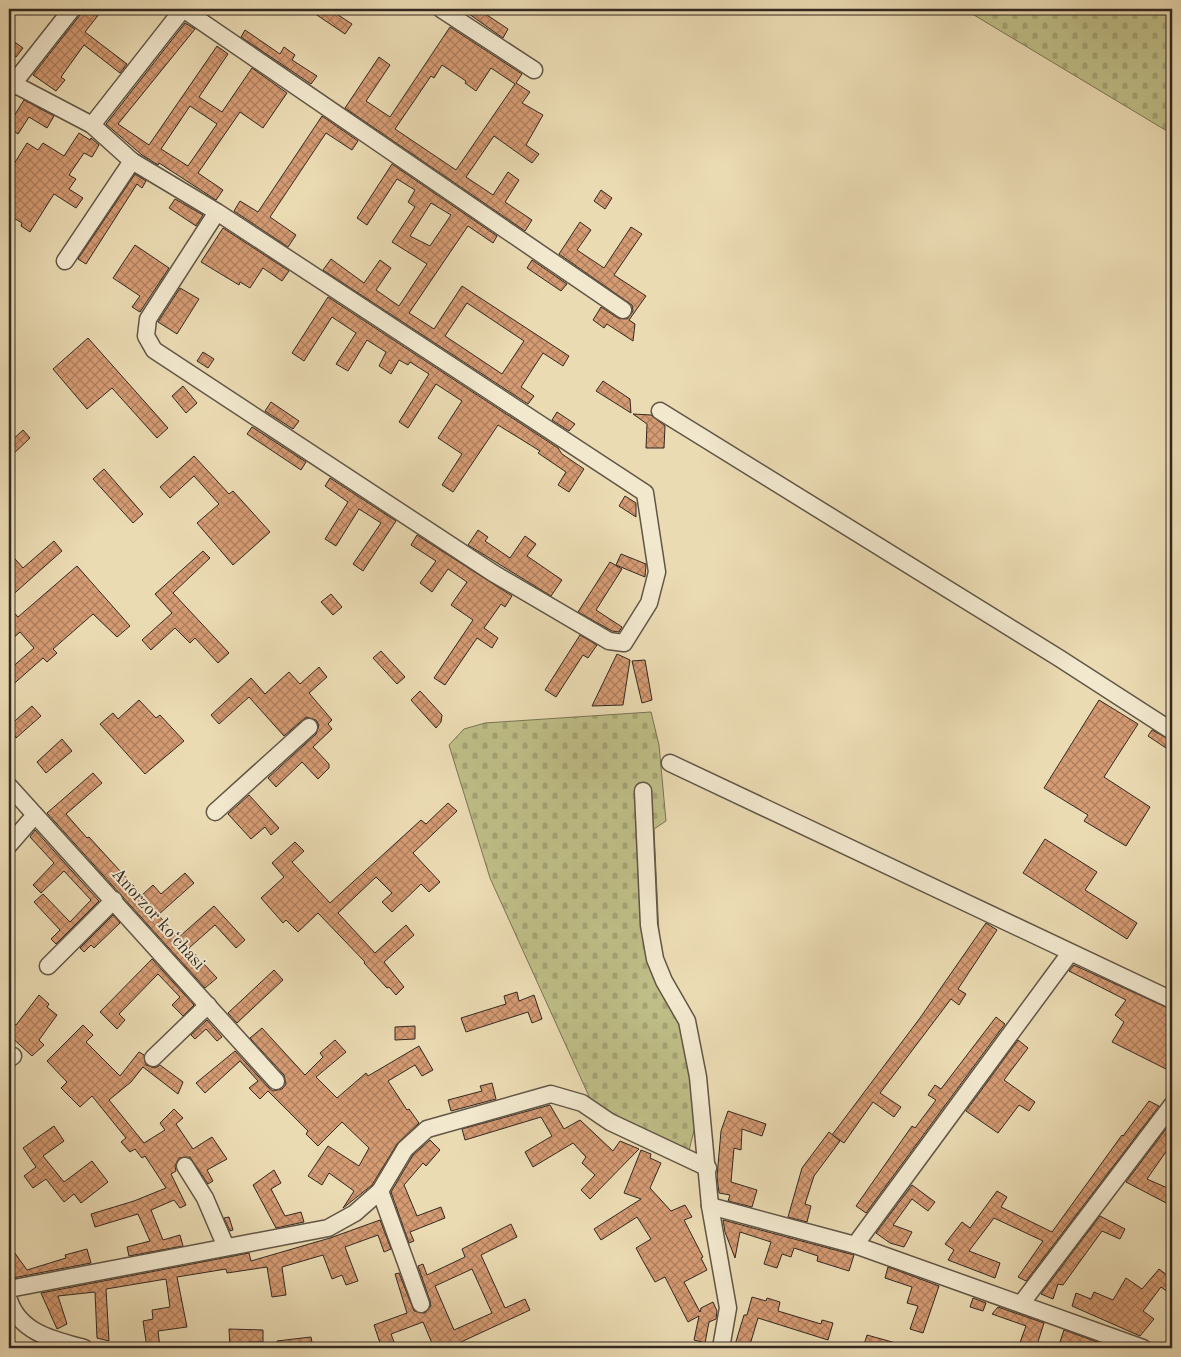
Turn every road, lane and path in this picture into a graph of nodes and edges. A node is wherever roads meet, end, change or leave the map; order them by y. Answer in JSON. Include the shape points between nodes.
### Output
{"nodes":[{"id":1,"x":72,"y":9,"type":"edge"},
{"id":2,"x":183,"y":9,"type":"edge"},
{"id":3,"x":441,"y":9,"type":"edge"},
{"id":4,"x":534,"y":70,"type":"dead end"},
{"id":5,"x":11,"y":86,"type":"edge"},
{"id":6,"x":92,"y":125,"type":"junction"},
{"id":7,"x":132,"y":161,"type":"junction"},
{"id":8,"x":217,"y":212,"type":"junction"},
{"id":9,"x":65,"y":261,"type":"dead end"},
{"id":10,"x":623,"y":310,"type":"dead end"},
{"id":11,"x":660,"y":411,"type":"dead end"},
{"id":12,"x":309,"y":727,"type":"dead end"},
{"id":13,"x":1172,"y":731,"type":"edge"},
{"id":14,"x":670,"y":763,"type":"dead end"},
{"id":15,"x":9,"y":786,"type":"edge"},
{"id":16,"x":643,"y":791,"type":"dead end"},
{"id":17,"x":215,"y":812,"type":"dead end"},
{"id":18,"x":35,"y":815,"type":"junction"},
{"id":19,"x":9,"y":844,"type":"edge"},
{"id":20,"x":114,"y":900,"type":"junction"},
{"id":21,"x":1070,"y":953,"type":"junction"},
{"id":22,"x":48,"y":966,"type":"dead end"},
{"id":23,"x":1172,"y":1000,"type":"edge"},
{"id":24,"x":208,"y":1005,"type":"junction"},
{"id":25,"x":153,"y":1058,"type":"dead end"},
{"id":26,"x":276,"y":1081,"type":"dead end"},
{"id":27,"x":1172,"y":1105,"type":"edge"},
{"id":28,"x":185,"y":1166,"type":"dead end"},
{"id":29,"x":708,"y":1168,"type":"junction"},
{"id":30,"x":380,"y":1190,"type":"junction"},
{"id":31,"x":710,"y":1206,"type":"junction"},
{"id":32,"x":855,"y":1244,"type":"junction"},
{"id":33,"x":226,"y":1248,"type":"junction"},
{"id":34,"x":9,"y":1289,"type":"edge"},
{"id":35,"x":9,"y":1300,"type":"edge"},
{"id":36,"x":421,"y":1304,"type":"dead end"},
{"id":37,"x":1021,"y":1304,"type":"junction"},
{"id":38,"x":84,"y":1348,"type":"edge"},
{"id":39,"x":721,"y":1348,"type":"edge"},
{"id":40,"x":1142,"y":1348,"type":"edge"}],
"edges":[{"from":1,"to":5,"type":"street"},
{"from":2,"to":6,"type":"street"},
{"from":2,"to":10,"type":"street"},
{"from":3,"to":4,"type":"street"},
{"from":5,"to":6,"type":"street"},
{"from":6,"to":7,"type":"street"},
{"from":7,"to":8,"type":"street"},
{"from":7,"to":9,"type":"street"},
{"from":8,"to":8,"type":"street","via":[[148,319],[146,336],[154,350],[493,573],[609,641],[624,643],[649,603],[657,572],[645,493]]},
{"from":11,"to":13,"type":"street"},
{"from":12,"to":17,"type":"street"},
{"from":14,"to":21,"type":"street"},
{"from":15,"to":18,"type":"street","name":"Anorzor koʻchasi"},
{"from":16,"to":29,"type":"street","via":[[649,925],[658,967],[687,1021],[698,1076]]},
{"from":18,"to":19,"type":"street"},
{"from":18,"to":20,"type":"street","name":"Anorzor koʻchasi"},
{"from":20,"to":22,"type":"street"},
{"from":20,"to":24,"type":"street","name":"Anorzor koʻchasi"},
{"from":21,"to":23,"type":"street"},
{"from":21,"to":32,"type":"street"},
{"from":24,"to":25,"type":"street"},
{"from":24,"to":26,"type":"street","name":"Anorzor koʻchasi"},
{"from":27,"to":37,"type":"street"},
{"from":28,"to":33,"type":"street","via":[[205,1198]]},
{"from":29,"to":30,"type":"street","via":[[610,1122],[582,1103],[551,1094],[427,1129],[405,1150]]},
{"from":29,"to":31,"type":"street"},
{"from":30,"to":33,"type":"street","via":[[355,1213],[328,1228]]},
{"from":30,"to":36,"type":"street"},
{"from":31,"to":32,"type":"street"},
{"from":31,"to":39,"type":"street","via":[[728,1308]]},
{"from":32,"to":37,"type":"street"},
{"from":33,"to":34,"type":"street"},
{"from":35,"to":38,"type":"street","via":[[22,1323],[45,1337]]},
{"from":37,"to":40,"type":"street"}]}
